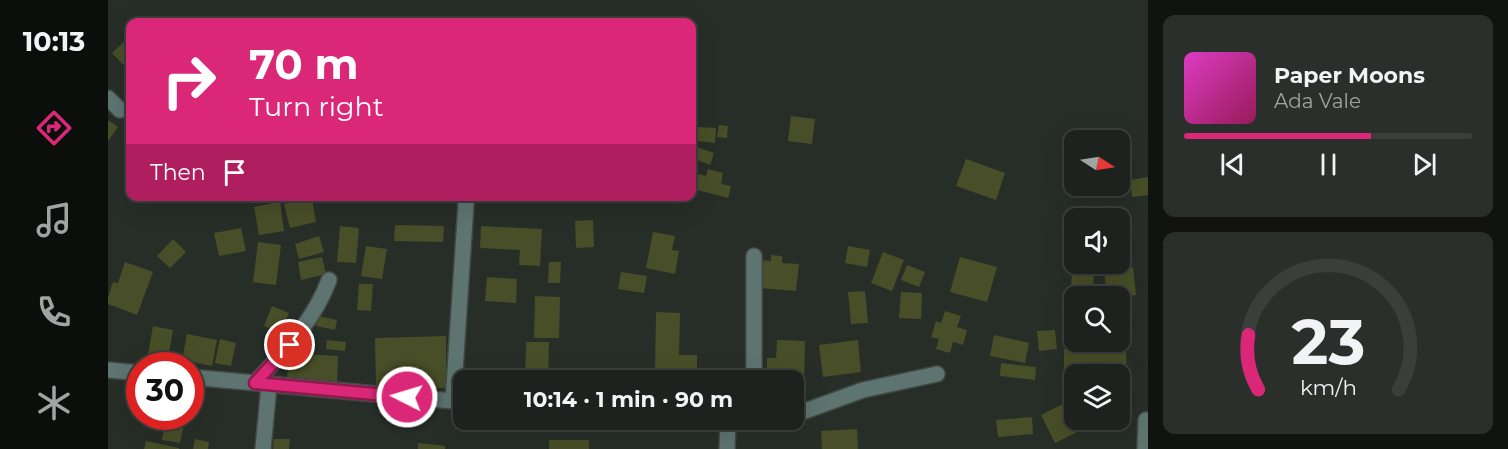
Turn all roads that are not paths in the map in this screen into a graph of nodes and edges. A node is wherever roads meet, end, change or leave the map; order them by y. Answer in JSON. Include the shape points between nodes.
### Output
{"nodes":[{"id":1,"x":108,"y":98,"type":"edge"},
{"id":2,"x":120,"y":110,"type":"dead end"},
{"id":3,"x":466,"y":204,"type":"dead end"},
{"id":4,"x":754,"y":256,"type":"dead end"},
{"id":5,"x":329,"y":280,"type":"dead end"},
{"id":6,"x":108,"y":370,"type":"edge"},
{"id":7,"x":459,"y":370,"type":"edge"},
{"id":8,"x":754,"y":370,"type":"edge"},
{"id":9,"x":126,"y":372,"type":"edge"},
{"id":10,"x":938,"y":374,"type":"dead end"},
{"id":11,"x":204,"y":378,"type":"edge"},
{"id":12,"x":262,"y":384,"type":"junction"},
{"id":13,"x":453,"y":402,"type":"edge"},
{"id":14,"x":804,"y":411,"type":"edge"},
{"id":15,"x":1146,"y":420,"type":"dead end"},
{"id":16,"x":728,"y":430,"type":"edge"},
{"id":17,"x":263,"y":449,"type":"edge"},
{"id":18,"x":727,"y":449,"type":"edge"},
{"id":19,"x":1145,"y":449,"type":"edge"}],
"edges":[{"from":1,"to":2,"type":"street"},
{"from":3,"to":7,"type":"street"},
{"from":4,"to":8,"type":"street"},
{"from":5,"to":12,"type":"street","via":[[322,300]]},
{"from":6,"to":9,"type":"street"},
{"from":10,"to":14,"type":"street","via":[[864,390]]},
{"from":11,"to":12,"type":"street"},
{"from":12,"to":13,"type":"street"},
{"from":12,"to":17,"type":"street"},
{"from":15,"to":19,"type":"street"},
{"from":16,"to":18,"type":"street"}]}
